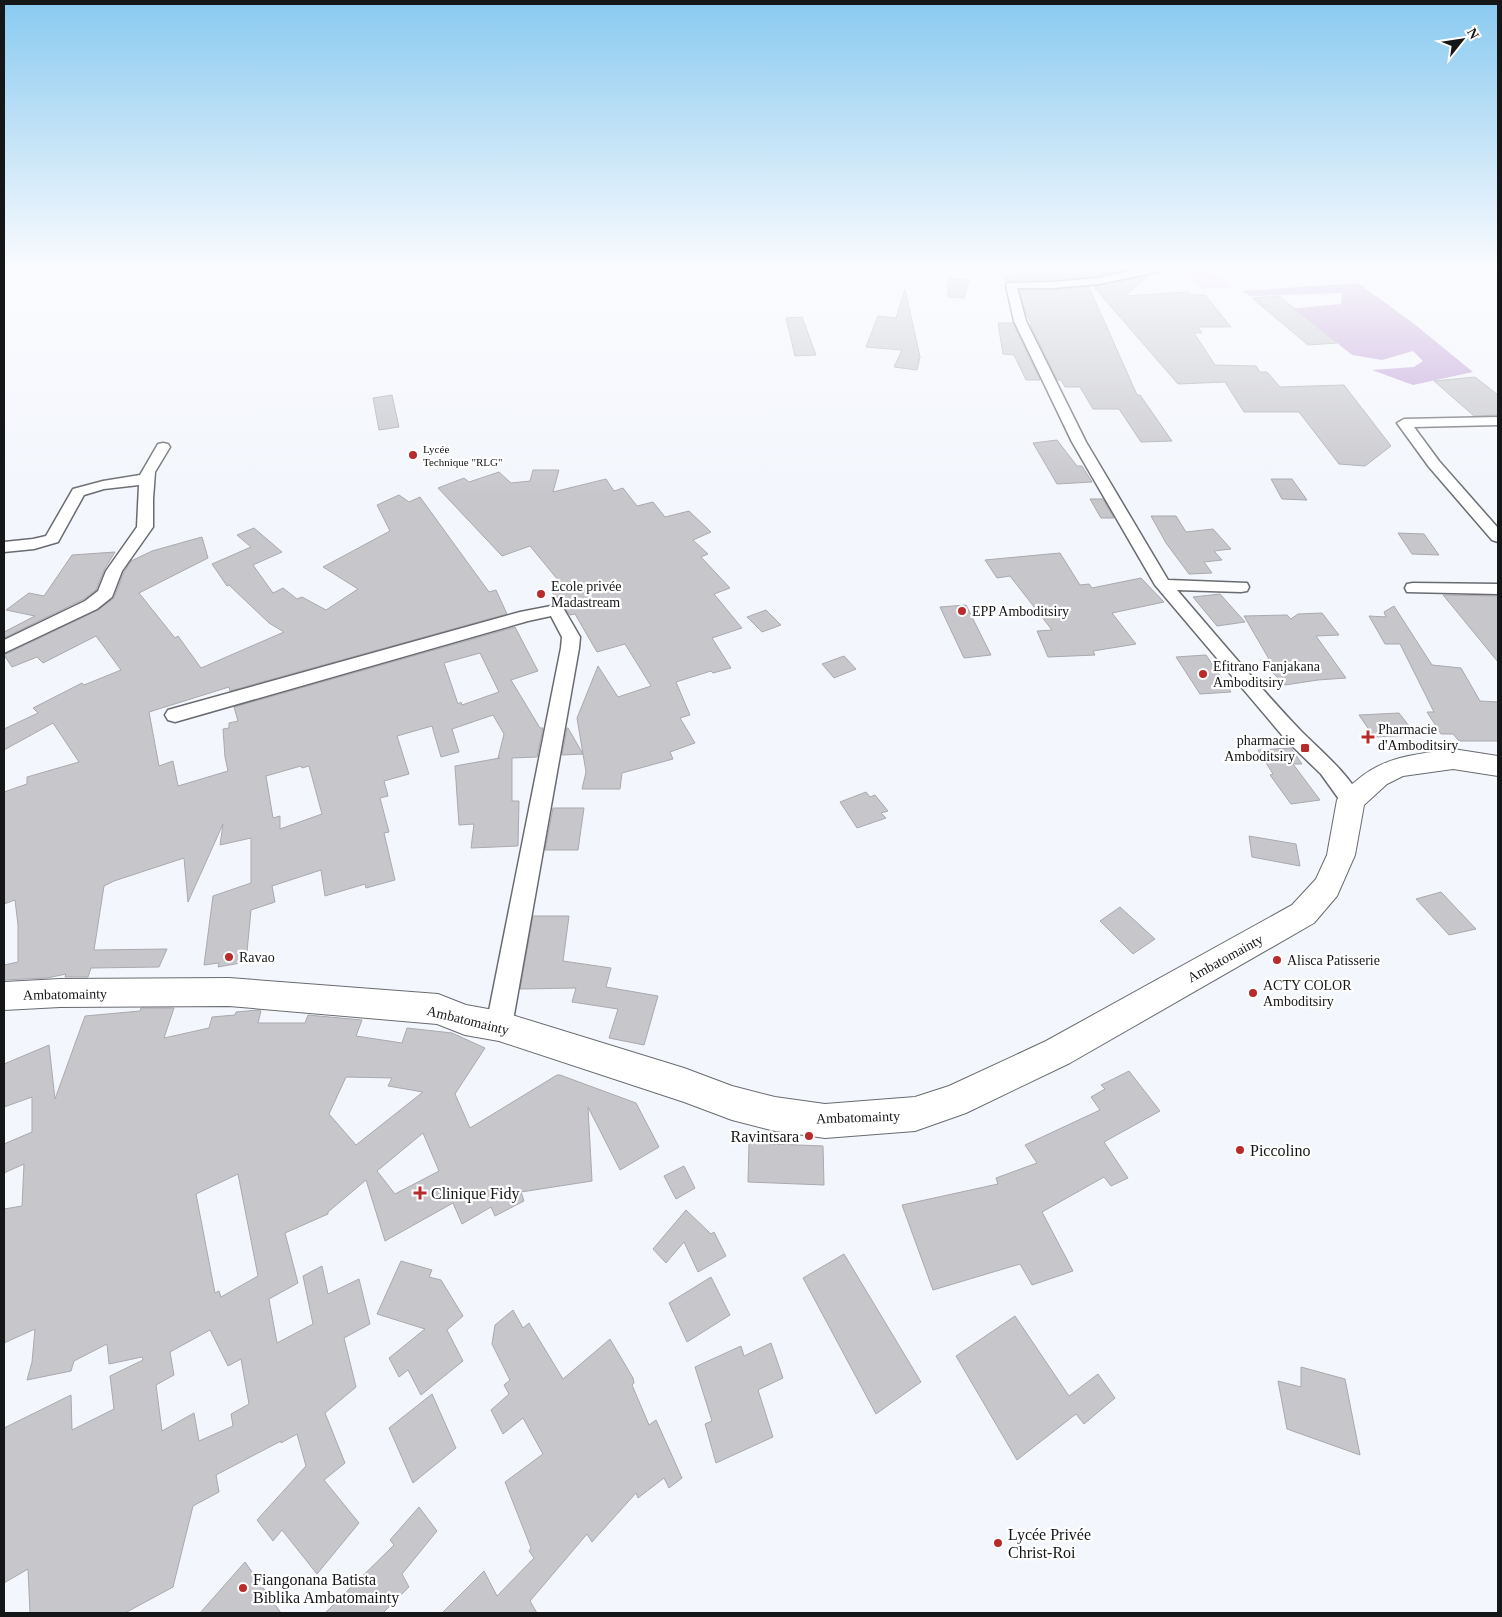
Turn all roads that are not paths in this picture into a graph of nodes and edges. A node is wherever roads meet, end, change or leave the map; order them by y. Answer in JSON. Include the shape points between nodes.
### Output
{"nodes":[{"id":1,"x":1031,"y":343,"type":"edge"},
{"id":2,"x":1498,"y":421,"type":"edge"},
{"id":3,"x":163,"y":447,"type":"dead end"},
{"id":4,"x":147,"y":480,"type":"junction"},
{"id":5,"x":1498,"y":536,"type":"edge"},
{"id":6,"x":4,"y":547,"type":"edge"},
{"id":7,"x":1163,"y":585,"type":"junction"},
{"id":8,"x":1241,"y":587,"type":"dead end"},
{"id":9,"x":1413,"y":588,"type":"dead end"},
{"id":10,"x":1498,"y":589,"type":"edge"},
{"id":11,"x":4,"y":647,"type":"edge"},
{"id":12,"x":175,"y":715,"type":"dead end"},
{"id":13,"x":1498,"y":766,"type":"edge"},
{"id":14,"x":1351,"y":800,"type":"junction"},
{"id":15,"x":4,"y":996,"type":"edge"},
{"id":16,"x":499,"y":1026,"type":"junction"}],
"edges":[{"from":1,"to":7,"type":"street","via":[[1079,442]]},
{"from":2,"to":5,"type":"street","via":[[1404,423],[1434,464]]},
{"from":3,"to":4,"type":"street","via":[[148,472]]},
{"from":4,"to":6,"type":"street","via":[[103,485],[78,492],[52,538],[34,544]]},
{"from":4,"to":11,"type":"street","via":[[145,527],[114,571],[106,593],[91,606]]},
{"from":7,"to":8,"type":"street"},
{"from":7,"to":14,"type":"street","via":[[1294,736],[1328,769]]},
{"from":9,"to":10,"type":"street"},
{"from":12,"to":16,"type":"street","via":[[556,610],[571,638],[570,648]]},
{"from":13,"to":14,"type":"main road","via":[[1453,758],[1398,767]]},
{"from":14,"to":16,"type":"main road","name":"Ambatomainty","via":[[1341,855],[1327,887],[1303,914],[1058,1052],[954,1102],[916,1114],[825,1121],[775,1114],[732,1103]]},
{"from":15,"to":16,"type":"main road","name":"Ambatomainty","via":[[229,992],[438,1009],[465,1020]]}]}
